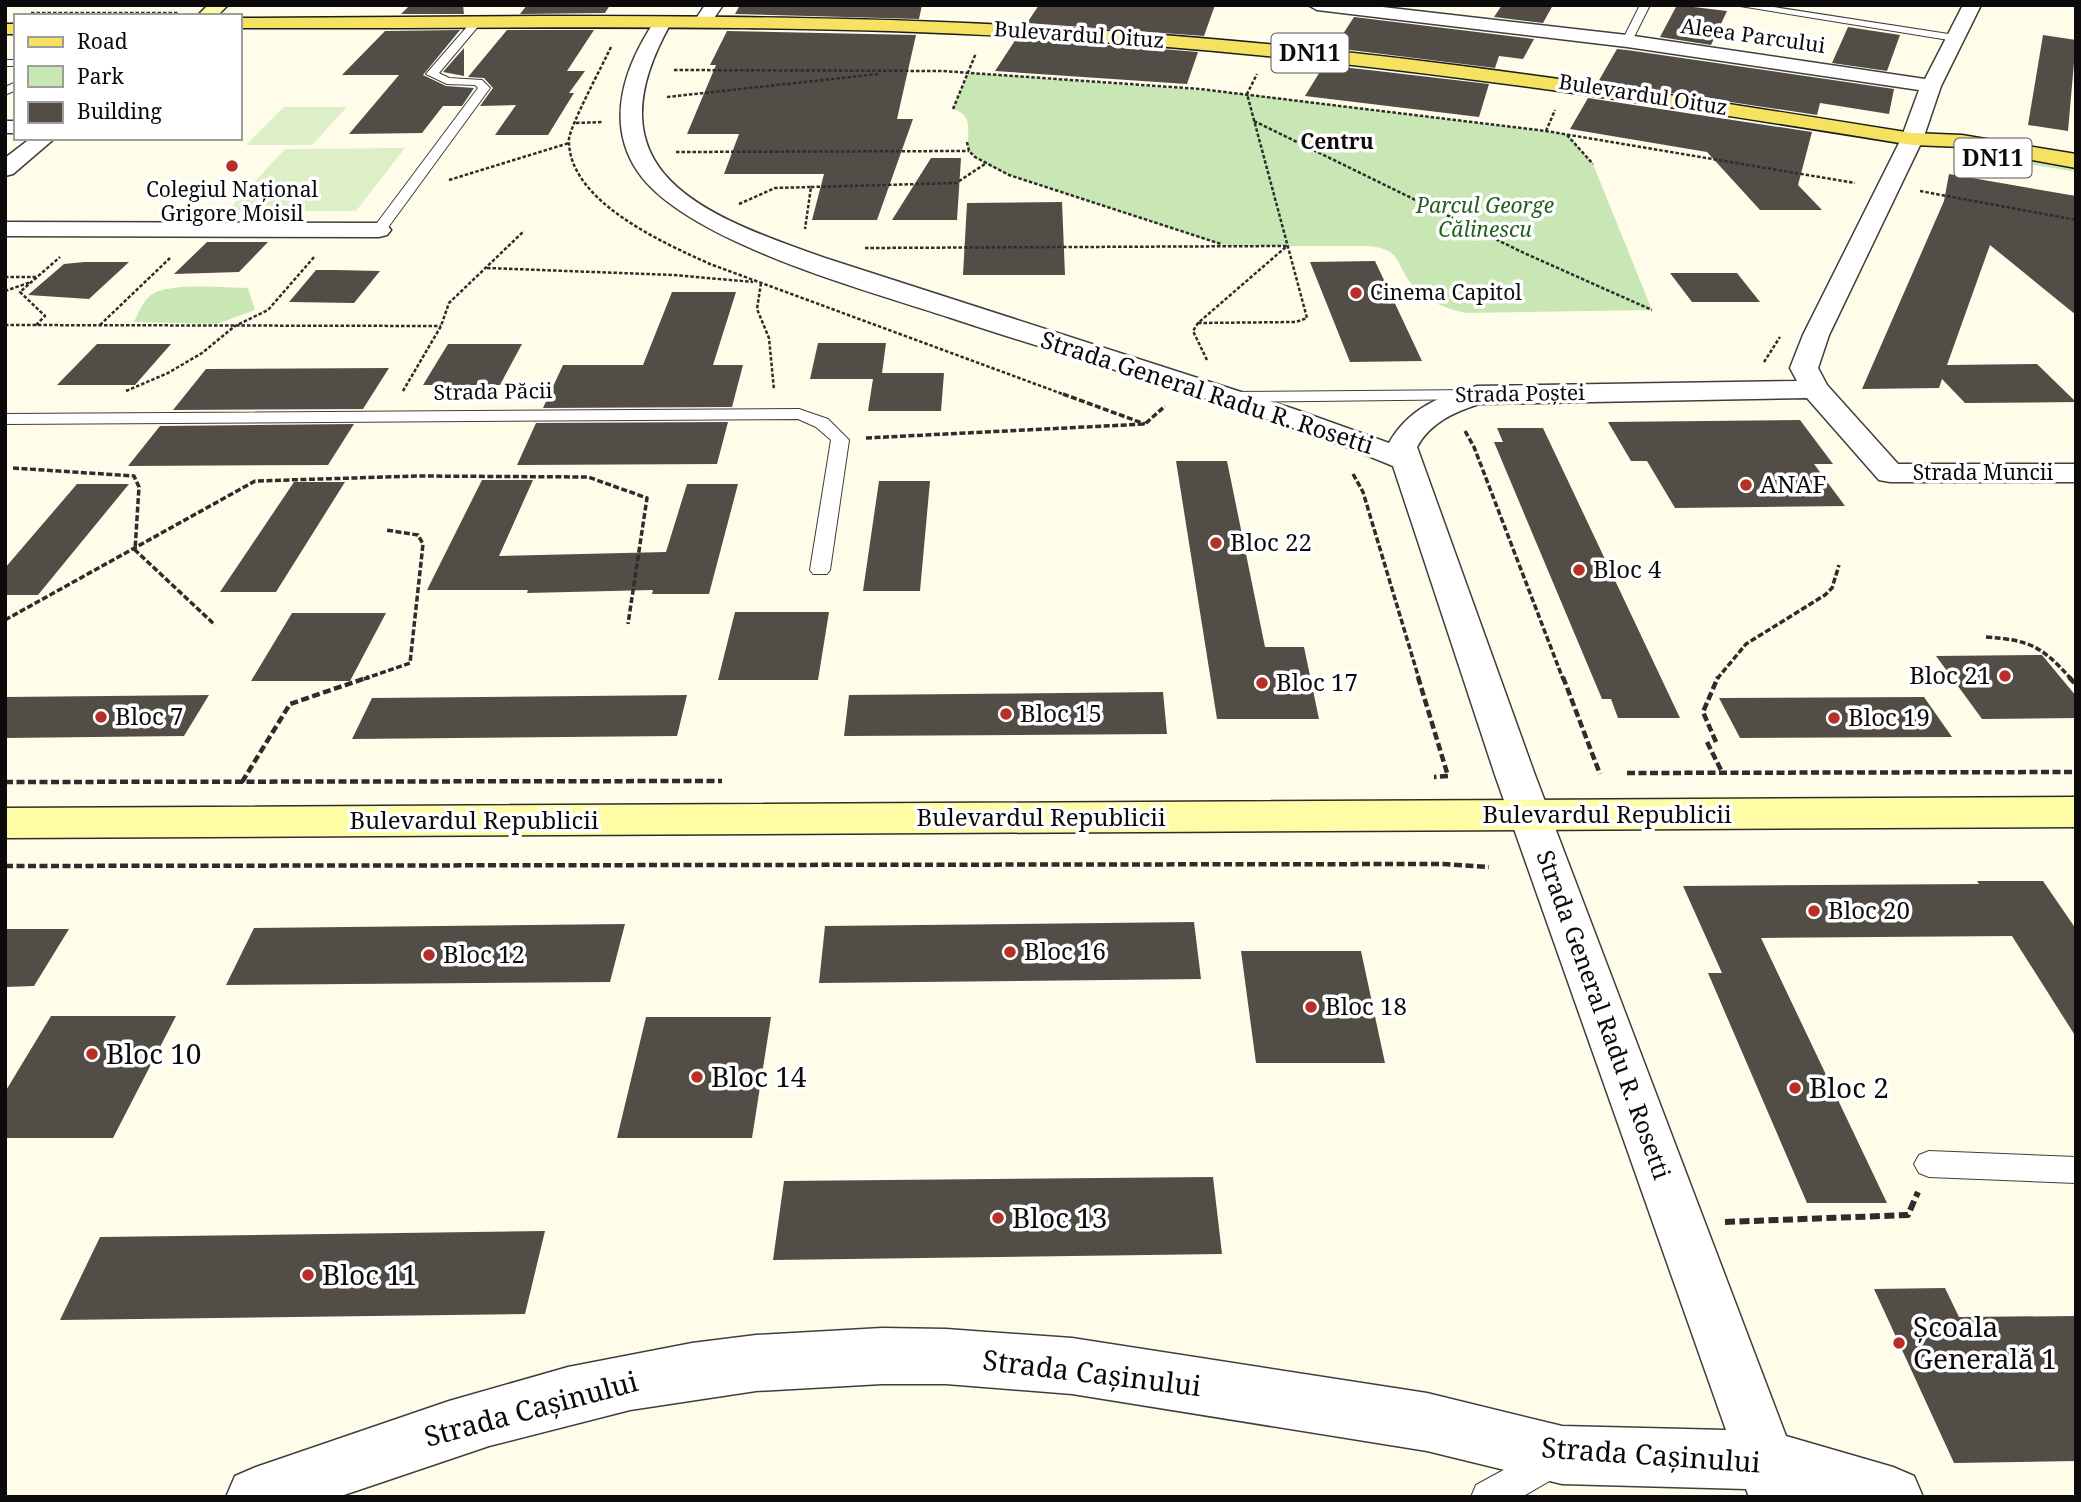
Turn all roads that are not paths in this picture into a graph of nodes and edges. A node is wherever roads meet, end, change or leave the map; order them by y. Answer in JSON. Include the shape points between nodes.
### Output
{"nodes":[{"id":1,"x":714,"y":5,"type":"edge"},
{"id":2,"x":1317,"y":5,"type":"edge"},
{"id":3,"x":1645,"y":5,"type":"edge"},
{"id":4,"x":1739,"y":5,"type":"edge"},
{"id":5,"x":1972,"y":5,"type":"edge"},
{"id":6,"x":14,"y":20,"type":"edge"},
{"id":7,"x":242,"y":23,"type":"edge"},
{"id":8,"x":476,"y":23,"type":"junction"},
{"id":9,"x":662,"y":23,"type":"junction"},
{"id":10,"x":702,"y":23,"type":"junction"},
{"id":11,"x":5,"y":29,"type":"edge"},
{"id":12,"x":1955,"y":38,"type":"junction"},
{"id":13,"x":1627,"y":41,"type":"junction"},
{"id":14,"x":1931,"y":86,"type":"junction"},
{"id":15,"x":1912,"y":138,"type":"junction"},
{"id":16,"x":43,"y":140,"type":"edge"},
{"id":17,"x":2076,"y":161,"type":"edge"},
{"id":18,"x":5,"y":169,"type":"edge"},
{"id":19,"x":2076,"y":172,"type":"edge"},
{"id":20,"x":5,"y":229,"type":"edge"},
{"id":21,"x":379,"y":230,"type":"joint"},
{"id":22,"x":1815,"y":389,"type":"junction"},
{"id":23,"x":1477,"y":395,"type":"junction"},
{"id":24,"x":1226,"y":397,"type":"junction"},
{"id":25,"x":5,"y":419,"type":"edge"},
{"id":26,"x":1405,"y":460,"type":"junction"},
{"id":27,"x":2076,"y":473,"type":"edge"},
{"id":28,"x":820,"y":570,"type":"dead end"},
{"id":29,"x":2076,"y":813,"type":"edge"},
{"id":30,"x":1530,"y":815,"type":"junction"},
{"id":31,"x":5,"y":823,"type":"edge"},
{"id":32,"x":1929,"y":1164,"type":"road end"},
{"id":33,"x":2076,"y":1170,"type":"edge"},
{"id":34,"x":1562,"y":1455,"type":"junction"},
{"id":35,"x":1772,"y":1479,"type":"edge"},
{"id":36,"x":256,"y":1497,"type":"edge"},
{"id":37,"x":1488,"y":1497,"type":"edge"},
{"id":38,"x":1893,"y":1497,"type":"edge"}],
"edges":[{"from":1,"to":10,"type":"street"},
{"from":2,"to":13,"type":"street","name":"Aleea Parcului"},
{"from":3,"to":13,"type":"lane"},
{"from":4,"to":12,"type":"lane"},
{"from":5,"to":12,"type":"street"},
{"from":6,"to":11,"type":"main road"},
{"from":7,"to":8,"type":"main road","name":"Bulevardul Oituz","number":"DN11"},
{"from":8,"to":9,"type":"main road","name":"Bulevardul Oituz","number":"DN11"},
{"from":8,"to":21,"type":"lane","via":[[432,74],[478,82],[484,88]]},
{"from":9,"to":10,"type":"main road","name":"Bulevardul Oituz","number":"DN11"},
{"from":9,"to":24,"type":"street","name":"Strada General Radu R. Rosetti","via":[[641,59],[622,115],[642,160],[657,180],[691,207],[809,261]]},
{"from":10,"to":15,"type":"main road","name":"Bulevardul Oituz","number":"DN11","via":[[978,29],[1290,51],[1580,86]]},
{"from":12,"to":14,"type":"street"},
{"from":13,"to":14,"type":"street","name":"Aleea Parcului"},
{"from":14,"to":15,"type":"street"},
{"from":15,"to":17,"type":"main road","name":"Bulevardul Oituz","number":"DN11","via":[[1962,141]]},
{"from":15,"to":19,"type":"main road","name":"Bulevardul Oituz","number":"DN11","via":[[1959,152]]},
{"from":15,"to":22,"type":"street","via":[[1804,364]]},
{"from":16,"to":18,"type":"street"},
{"from":20,"to":21,"type":"street"},
{"from":22,"to":23,"type":"street","name":"Strada Poștei"},
{"from":22,"to":27,"type":"street","name":"Strada Muncii","via":[[1890,473]]},
{"from":23,"to":24,"type":"lane","name":"Strada Poștei"},
{"from":23,"to":26,"type":"street","name":"Strada Poștei","via":[[1422,421],[1402,447]]},
{"from":24,"to":26,"type":"street","name":"Strada General Radu R. Rosetti","via":[[1317,425]]},
{"from":25,"to":28,"type":"lane","name":"Strada Păcii","via":[[776,412],[817,418],[840,440]]},
{"from":26,"to":30,"type":"street","name":"Strada General Radu R. Rosetti"},
{"from":29,"to":30,"type":"street","name":"Bulevardul Republicii"},
{"from":30,"to":31,"type":"street","name":"Bulevardul Republicii"},
{"from":30,"to":35,"type":"street","name":"Strada General Radu R. Rosetti"},
{"from":32,"to":33,"type":"lane"},
{"from":34,"to":35,"type":"street","name":"Strada Cașinului"},
{"from":34,"to":36,"type":"street","name":"Strada Cașinului","via":[[1427,1422],[1072,1366],[1024,1360],[866,1356],[765,1361],[568,1395],[419,1438]]},
{"from":34,"to":37,"type":"lane"},
{"from":35,"to":38,"type":"street","name":"Strada Cașinului"}]}
